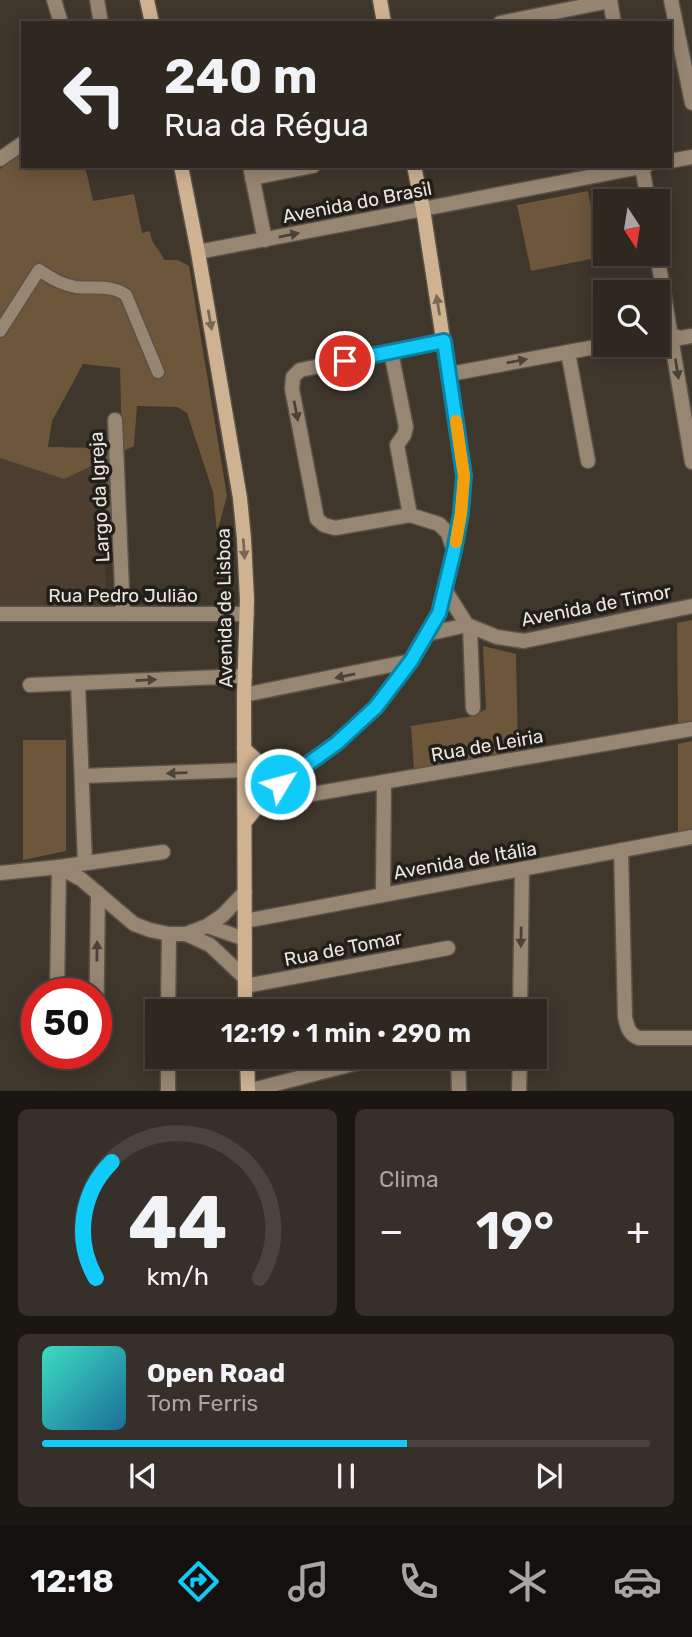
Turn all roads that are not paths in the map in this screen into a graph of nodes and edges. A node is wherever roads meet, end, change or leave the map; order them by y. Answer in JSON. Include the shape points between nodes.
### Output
{"nodes":[{"id":1,"x":54,"y":0,"type":"edge"},
{"id":2,"x":97,"y":0,"type":"edge"},
{"id":3,"x":147,"y":0,"type":"edge"},
{"id":4,"x":380,"y":0,"type":"edge"},
{"id":5,"x":671,"y":0,"type":"edge"},
{"id":6,"x":610,"y":1,"type":"edge"},
{"id":7,"x":60,"y":21,"type":"edge"},
{"id":8,"x":101,"y":21,"type":"edge"},
{"id":9,"x":152,"y":21,"type":"edge"},
{"id":10,"x":384,"y":21,"type":"edge"},
{"id":11,"x":510,"y":21,"type":"edge"},
{"id":12,"x":614,"y":21,"type":"edge"},
{"id":13,"x":692,"y":103,"type":"edge"},
{"id":14,"x":21,"y":144,"type":"edge"},
{"id":15,"x":3,"y":152,"type":"edge"},
{"id":16,"x":692,"y":157,"type":"edge"},
{"id":17,"x":672,"y":162,"type":"edge"},
{"id":18,"x":181,"y":168,"type":"edge"},
{"id":19,"x":292,"y":168,"type":"edge"},
{"id":20,"x":414,"y":168,"type":"edge"},
{"id":21,"x":638,"y":168,"type":"edge"},
{"id":22,"x":643,"y":168,"type":"edge"},
{"id":23,"x":251,"y":172,"type":"edge"},
{"id":24,"x":646,"y":189,"type":"edge"},
{"id":25,"x":423,"y":209,"type":"junction"},
{"id":26,"x":265,"y":240,"type":"junction"},
{"id":27,"x":198,"y":252,"type":"junction"},
{"id":28,"x":0,"y":331,"type":"edge"},
{"id":29,"x":670,"y":336,"type":"edge"},
{"id":30,"x":692,"y":336,"type":"edge"},
{"id":31,"x":444,"y":341,"type":"junction"},
{"id":32,"x":593,"y":347,"type":"edge"},
{"id":33,"x":391,"y":352,"type":"junction"},
{"id":34,"x":568,"y":352,"type":"junction"},
{"id":35,"x":670,"y":357,"type":"edge"},
{"id":36,"x":158,"y":372,"type":"dead end"},
{"id":37,"x":450,"y":374,"type":"junction"},
{"id":38,"x":115,"y":420,"type":"dead end"},
{"id":39,"x":692,"y":459,"type":"edge"},
{"id":40,"x":588,"y":461,"type":"dead end"},
{"id":41,"x":410,"y":515,"type":"junction"},
{"id":42,"x":454,"y":551,"type":"junction"},
{"id":43,"x":445,"y":590,"type":"junction"},
{"id":44,"x":692,"y":606,"type":"edge"},
{"id":45,"x":0,"y":614,"type":"edge"},
{"id":46,"x":123,"y":614,"type":"junction"},
{"id":47,"x":247,"y":614,"type":"junction"},
{"id":48,"x":469,"y":625,"type":"junction"},
{"id":49,"x":427,"y":634,"type":"junction"},
{"id":50,"x":411,"y":661,"type":"junction"},
{"id":51,"x":245,"y":676,"type":"junction"},
{"id":52,"x":78,"y":683,"type":"junction"},
{"id":53,"x":30,"y":685,"type":"dead end"},
{"id":54,"x":244,"y":695,"type":"junction"},
{"id":55,"x":473,"y":708,"type":"dead end"},
{"id":56,"x":692,"y":729,"type":"edge"},
{"id":57,"x":244,"y":749,"type":"junction"},
{"id":58,"x":245,"y":770,"type":"junction"},
{"id":59,"x":292,"y":774,"type":"junction"},
{"id":60,"x":82,"y":776,"type":"junction"},
{"id":61,"x":384,"y":782,"type":"junction"},
{"id":62,"x":289,"y":799,"type":"dead end"},
{"id":63,"x":245,"y":822,"type":"junction"},
{"id":64,"x":692,"y":837,"type":"edge"},
{"id":65,"x":621,"y":850,"type":"junction"},
{"id":66,"x":163,"y":852,"type":"dead end"},
{"id":67,"x":85,"y":863,"type":"junction"},
{"id":68,"x":59,"y":867,"type":"junction"},
{"id":69,"x":522,"y":869,"type":"junction"},
{"id":70,"x":0,"y":873,"type":"edge"},
{"id":71,"x":245,"y":892,"type":"junction"},
{"id":72,"x":98,"y":893,"type":"junction"},
{"id":73,"x":383,"y":894,"type":"junction"},
{"id":74,"x":245,"y":921,"type":"junction"},
{"id":75,"x":206,"y":926,"type":"junction"},
{"id":76,"x":169,"y":934,"type":"junction"},
{"id":77,"x":186,"y":934,"type":"junction"},
{"id":78,"x":245,"y":939,"type":"junction"},
{"id":79,"x":210,"y":945,"type":"junction"},
{"id":80,"x":447,"y":948,"type":"dead end"},
{"id":81,"x":57,"y":978,"type":"edge"},
{"id":82,"x":97,"y":978,"type":"edge"},
{"id":83,"x":245,"y":981,"type":"junction"},
{"id":84,"x":168,"y":999,"type":"edge"},
{"id":85,"x":246,"y":999,"type":"edge"},
{"id":86,"x":520,"y":999,"type":"edge"},
{"id":87,"x":692,"y":1038,"type":"edge"},
{"id":88,"x":168,"y":1069,"type":"edge"},
{"id":89,"x":247,"y":1069,"type":"edge"},
{"id":90,"x":333,"y":1069,"type":"edge"},
{"id":91,"x":458,"y":1069,"type":"edge"},
{"id":92,"x":520,"y":1069,"type":"edge"},
{"id":93,"x":168,"y":1091,"type":"edge"},
{"id":94,"x":248,"y":1091,"type":"edge"},
{"id":95,"x":459,"y":1091,"type":"edge"},
{"id":96,"x":519,"y":1091,"type":"edge"}],
"edges":[{"from":1,"to":7,"type":"street"},
{"from":2,"to":8,"type":"street"},
{"from":3,"to":9,"type":"main road"},
{"from":4,"to":10,"type":"main road"},
{"from":5,"to":13,"type":"street"},
{"from":6,"to":11,"type":"street"},
{"from":6,"to":12,"type":"street"},
{"from":14,"to":15,"type":"street"},
{"from":16,"to":17,"type":"street"},
{"from":18,"to":27,"type":"main road","name":"Avenida de Lisboa"},
{"from":19,"to":23,"type":"street"},
{"from":20,"to":25,"type":"main road"},
{"from":21,"to":25,"type":"street","name":"Avenida do Brasil"},
{"from":22,"to":24,"type":"street"},
{"from":23,"to":26,"type":"street"},
{"from":26,"to":25,"type":"street","name":"Avenida do Brasil","one_way":true},
{"from":31,"to":25,"type":"main road","one_way":true},
{"from":26,"to":27,"type":"street","name":"Avenida do Brasil"},
{"from":27,"to":47,"type":"main road","name":"Avenida de Lisboa","one_way":true,"via":[[240,498]]},
{"from":28,"to":36,"type":"street","via":[[39,270],[76,287],[119,290],[126,295]]},
{"from":29,"to":30,"type":"street"},
{"from":31,"to":33,"type":"street"},
{"from":31,"to":37,"type":"main road"},
{"from":32,"to":34,"type":"street"},
{"from":33,"to":41,"type":"street","via":[[405,423],[397,445]]},
{"from":33,"to":41,"type":"street","one_way":true,"via":[[300,370],[293,377],[292,389],[317,519],[335,528]]},
{"from":37,"to":34,"type":"street","one_way":true},
{"from":34,"to":40,"type":"street"},
{"from":35,"to":39,"type":"street","one_way":true},
{"from":37,"to":42,"type":"main road","via":[[464,476]]},
{"from":38,"to":46,"type":"street","name":"Largo da Igreja"},
{"from":41,"to":42,"type":"street","via":[[439,524]]},
{"from":42,"to":43,"type":"main road"},
{"from":43,"to":48,"type":"street"},
{"from":43,"to":49,"type":"main road"},
{"from":44,"to":48,"type":"street","name":"Avenida de Timor","via":[[524,640],[497,637]]},
{"from":45,"to":46,"type":"street","name":"Rua Pedro Julião"},
{"from":46,"to":47,"type":"street","name":"Rua Pedro Julião"},
{"from":47,"to":51,"type":"main road","name":"Avenida de Lisboa"},
{"from":48,"to":49,"type":"street"},
{"from":48,"to":55,"type":"street"},
{"from":49,"to":50,"type":"main road"},
{"from":50,"to":54,"type":"street","one_way":true},
{"from":50,"to":59,"type":"main road","via":[[376,707],[337,743]]},
{"from":52,"to":51,"type":"street","one_way":true},
{"from":51,"to":54,"type":"main road","name":"Avenida de Lisboa"},
{"from":52,"to":53,"type":"street"},
{"from":52,"to":60,"type":"street"},
{"from":54,"to":57,"type":"main road","name":"Avenida de Lisboa"},
{"from":56,"to":61,"type":"street","name":"Rua de Leiria"},
{"from":57,"to":58,"type":"main road","name":"Avenida de Lisboa"},
{"from":57,"to":59,"type":"main road","via":[[262,765]]},
{"from":58,"to":60,"type":"street","one_way":true},
{"from":58,"to":63,"type":"main road","name":"Avenida de Lisboa"},
{"from":59,"to":63,"type":"main road"},
{"from":60,"to":67,"type":"street"},
{"from":61,"to":62,"type":"street","name":"Rua de Leiria"},
{"from":61,"to":73,"type":"street"},
{"from":63,"to":71,"type":"main road","name":"Avenida de Lisboa"},
{"from":64,"to":65,"type":"street","name":"Avenida de Itália"},
{"from":65,"to":69,"type":"street","name":"Avenida de Itália"},
{"from":65,"to":87,"type":"street","via":[[626,1025],[639,1038]]},
{"from":66,"to":67,"type":"street"},
{"from":67,"to":68,"type":"street"},
{"from":68,"to":70,"type":"street"},
{"from":68,"to":72,"type":"street"},
{"from":68,"to":81,"type":"street"},
{"from":69,"to":73,"type":"street","name":"Avenida de Itália"},
{"from":69,"to":86,"type":"street","one_way":true},
{"from":71,"to":74,"type":"main road","name":"Avenida de Lisboa"},
{"from":71,"to":75,"type":"street"},
{"from":72,"to":76,"type":"street","via":[[134,924]]},
{"from":82,"to":72,"type":"street","one_way":true},
{"from":73,"to":74,"type":"street","name":"Avenida de Itália"},
{"from":74,"to":78,"type":"main road","name":"Avenida de Lisboa"},
{"from":75,"to":77,"type":"street"},
{"from":75,"to":78,"type":"street"},
{"from":76,"to":77,"type":"street"},
{"from":76,"to":84,"type":"street"},
{"from":77,"to":79,"type":"street"},
{"from":78,"to":79,"type":"street"},
{"from":78,"to":83,"type":"main road","name":"Avenida de Lisboa"},
{"from":79,"to":83,"type":"street"},
{"from":80,"to":83,"type":"street","name":"Rua de Tomar"},
{"from":83,"to":85,"type":"main road","name":"Avenida de Lisboa"},
{"from":88,"to":93,"type":"street"},
{"from":89,"to":94,"type":"main road"},
{"from":90,"to":94,"type":"street"},
{"from":91,"to":95,"type":"street"},
{"from":92,"to":96,"type":"street"}]}
